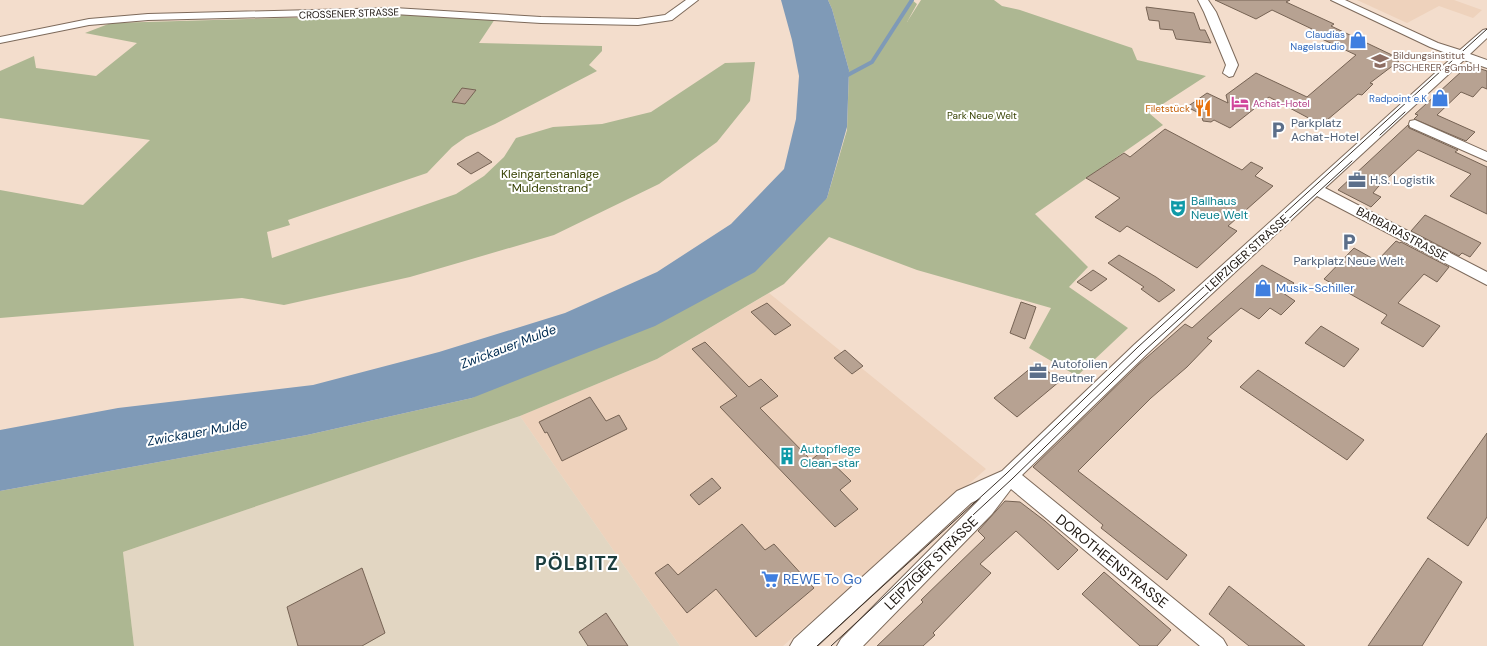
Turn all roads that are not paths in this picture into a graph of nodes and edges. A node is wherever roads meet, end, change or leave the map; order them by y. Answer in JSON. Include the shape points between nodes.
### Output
{"nodes":[{"id":1,"x":693,"y":0,"type":"edge"},
{"id":2,"x":1203,"y":0,"type":"edge"},
{"id":3,"x":1336,"y":0,"type":"edge"},
{"id":4,"x":1487,"y":32,"type":"edge"},
{"id":5,"x":0,"y":40,"type":"edge"},
{"id":6,"x":1464,"y":55,"type":"junction"},
{"id":7,"x":1487,"y":64,"type":"edge"},
{"id":8,"x":1228,"y":72,"type":"dead end"},
{"id":9,"x":1415,"y":124,"type":"dead end"},
{"id":10,"x":1487,"y":157,"type":"edge"},
{"id":11,"x":1316,"y":189,"type":"junction"},
{"id":12,"x":1487,"y":278,"type":"edge"},
{"id":13,"x":1009,"y":476,"type":"junction"},
{"id":14,"x":801,"y":646,"type":"edge"},
{"id":15,"x":848,"y":646,"type":"edge"},
{"id":16,"x":1216,"y":646,"type":"edge"}],
"edges":[{"from":1,"to":5,"type":"street","name":"CROSSENER STRASSE","via":[[668,18],[638,22],[541,20],[394,11],[148,17],[89,22]]},
{"from":2,"to":8,"type":"street","via":[[1232,65]]},
{"from":3,"to":6,"type":"street","via":[[1434,45]]},
{"from":4,"to":6,"type":"street","name":"LEIPZIGER STRASSE"},
{"from":6,"to":7,"type":"street"},
{"from":6,"to":11,"type":"street","name":"LEIPZIGER STRASSE"},
{"from":9,"to":10,"type":"street"},
{"from":11,"to":12,"type":"street","name":"BARBARASTRASSE"},
{"from":11,"to":13,"type":"street","name":"LEIPZIGER STRASSE"},
{"from":13,"to":14,"type":"street","name":"LEIPZIGER STRASSE","via":[[964,497]]},
{"from":13,"to":15,"type":"street","name":"LEIPZIGER STRASSE","via":[[985,508]]},
{"from":13,"to":16,"type":"street","name":"DOROTHEENSTRASSE"}]}
